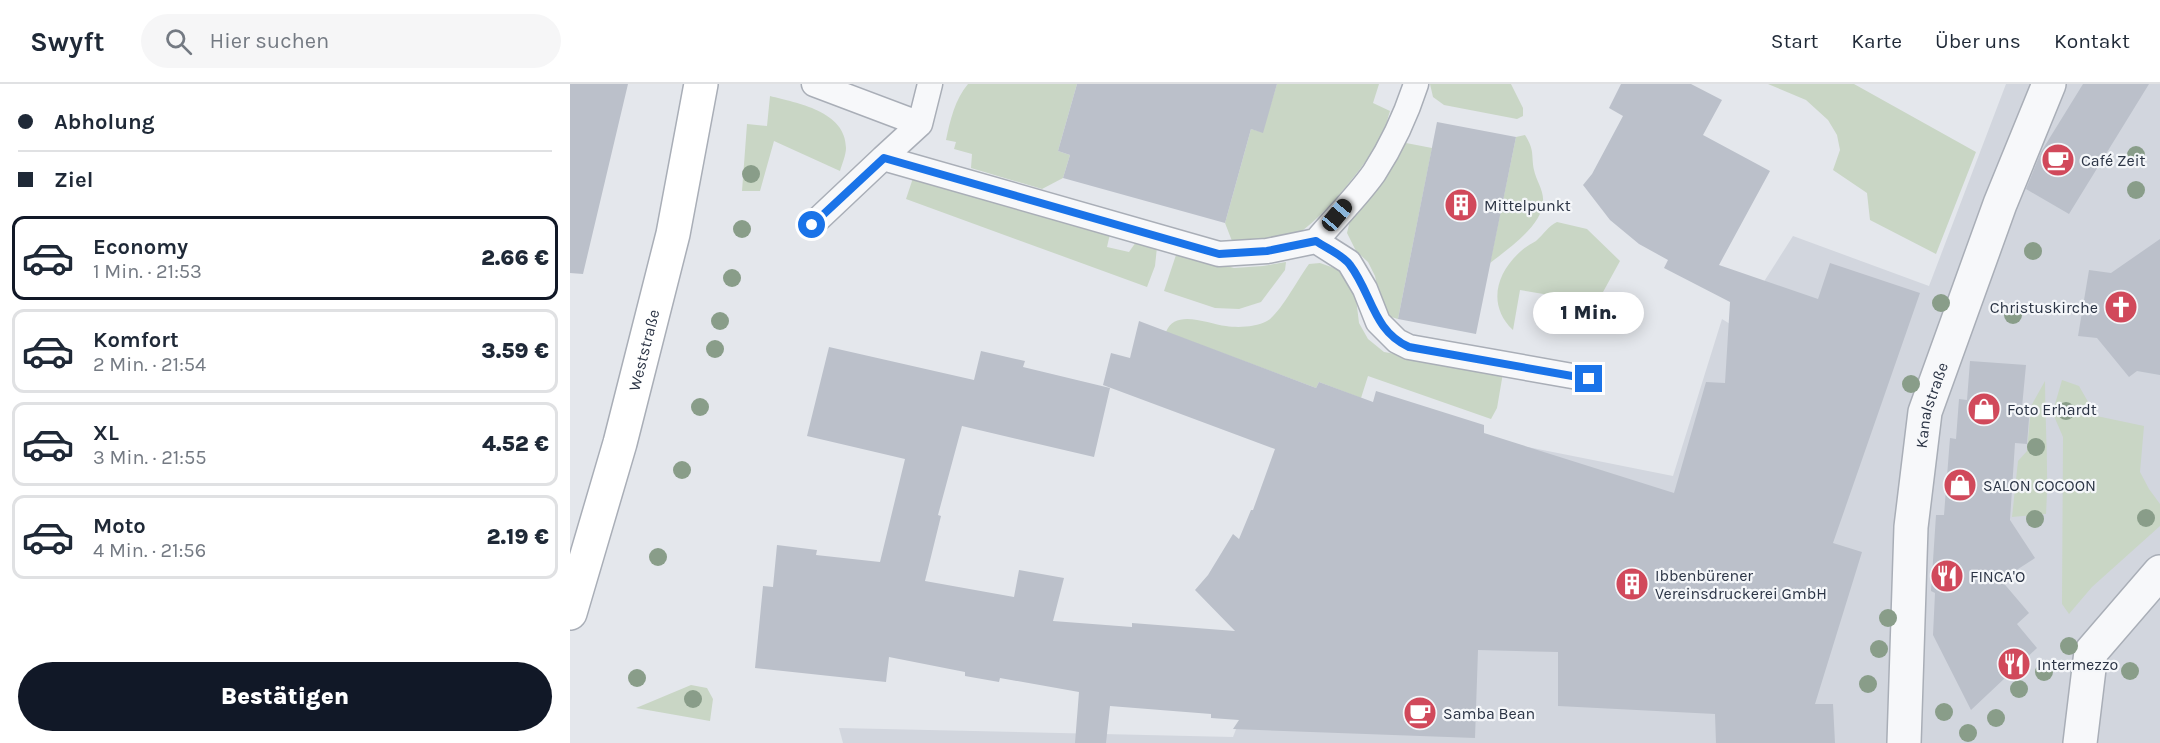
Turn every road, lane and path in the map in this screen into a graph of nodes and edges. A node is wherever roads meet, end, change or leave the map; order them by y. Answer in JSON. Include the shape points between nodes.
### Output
{"nodes":[{"id":1,"x":701,"y":84,"type":"edge"},
{"id":2,"x":814,"y":84,"type":"edge"},
{"id":3,"x":930,"y":84,"type":"edge"},
{"id":4,"x":1416,"y":84,"type":"edge"},
{"id":5,"x":2049,"y":84,"type":"edge"},
{"id":6,"x":920,"y":124,"type":"junction"},
{"id":7,"x":884,"y":158,"type":"junction"},
{"id":8,"x":812,"y":225,"type":"dead end"},
{"id":9,"x":1316,"y":241,"type":"junction"},
{"id":10,"x":1589,"y":379,"type":"dead end"},
{"id":11,"x":2160,"y":572,"type":"edge"},
{"id":12,"x":570,"y":613,"type":"edge"},
{"id":13,"x":1904,"y":743,"type":"edge"},
{"id":14,"x":2080,"y":743,"type":"edge"}],
"edges":[{"from":1,"to":12,"type":"main road","name":"Weststraße","via":[[673,234],[620,443]]},
{"from":2,"to":6,"type":"lane"},
{"from":3,"to":6,"type":"lane"},
{"from":4,"to":9,"type":"lane","via":[[1392,142],[1372,175]]},
{"from":5,"to":13,"type":"street","name":"Kanalstraße","via":[[2000,204],[1925,412],[1911,527]]},
{"from":6,"to":7,"type":"lane"},
{"from":7,"to":8,"type":"lane"},
{"from":7,"to":9,"type":"lane","via":[[1219,254],[1267,251]]},
{"from":9,"to":10,"type":"lane","via":[[1349,262],[1378,322],[1397,341],[1409,347]]},
{"from":11,"to":14,"type":"street","via":[[2091,652]]}]}
